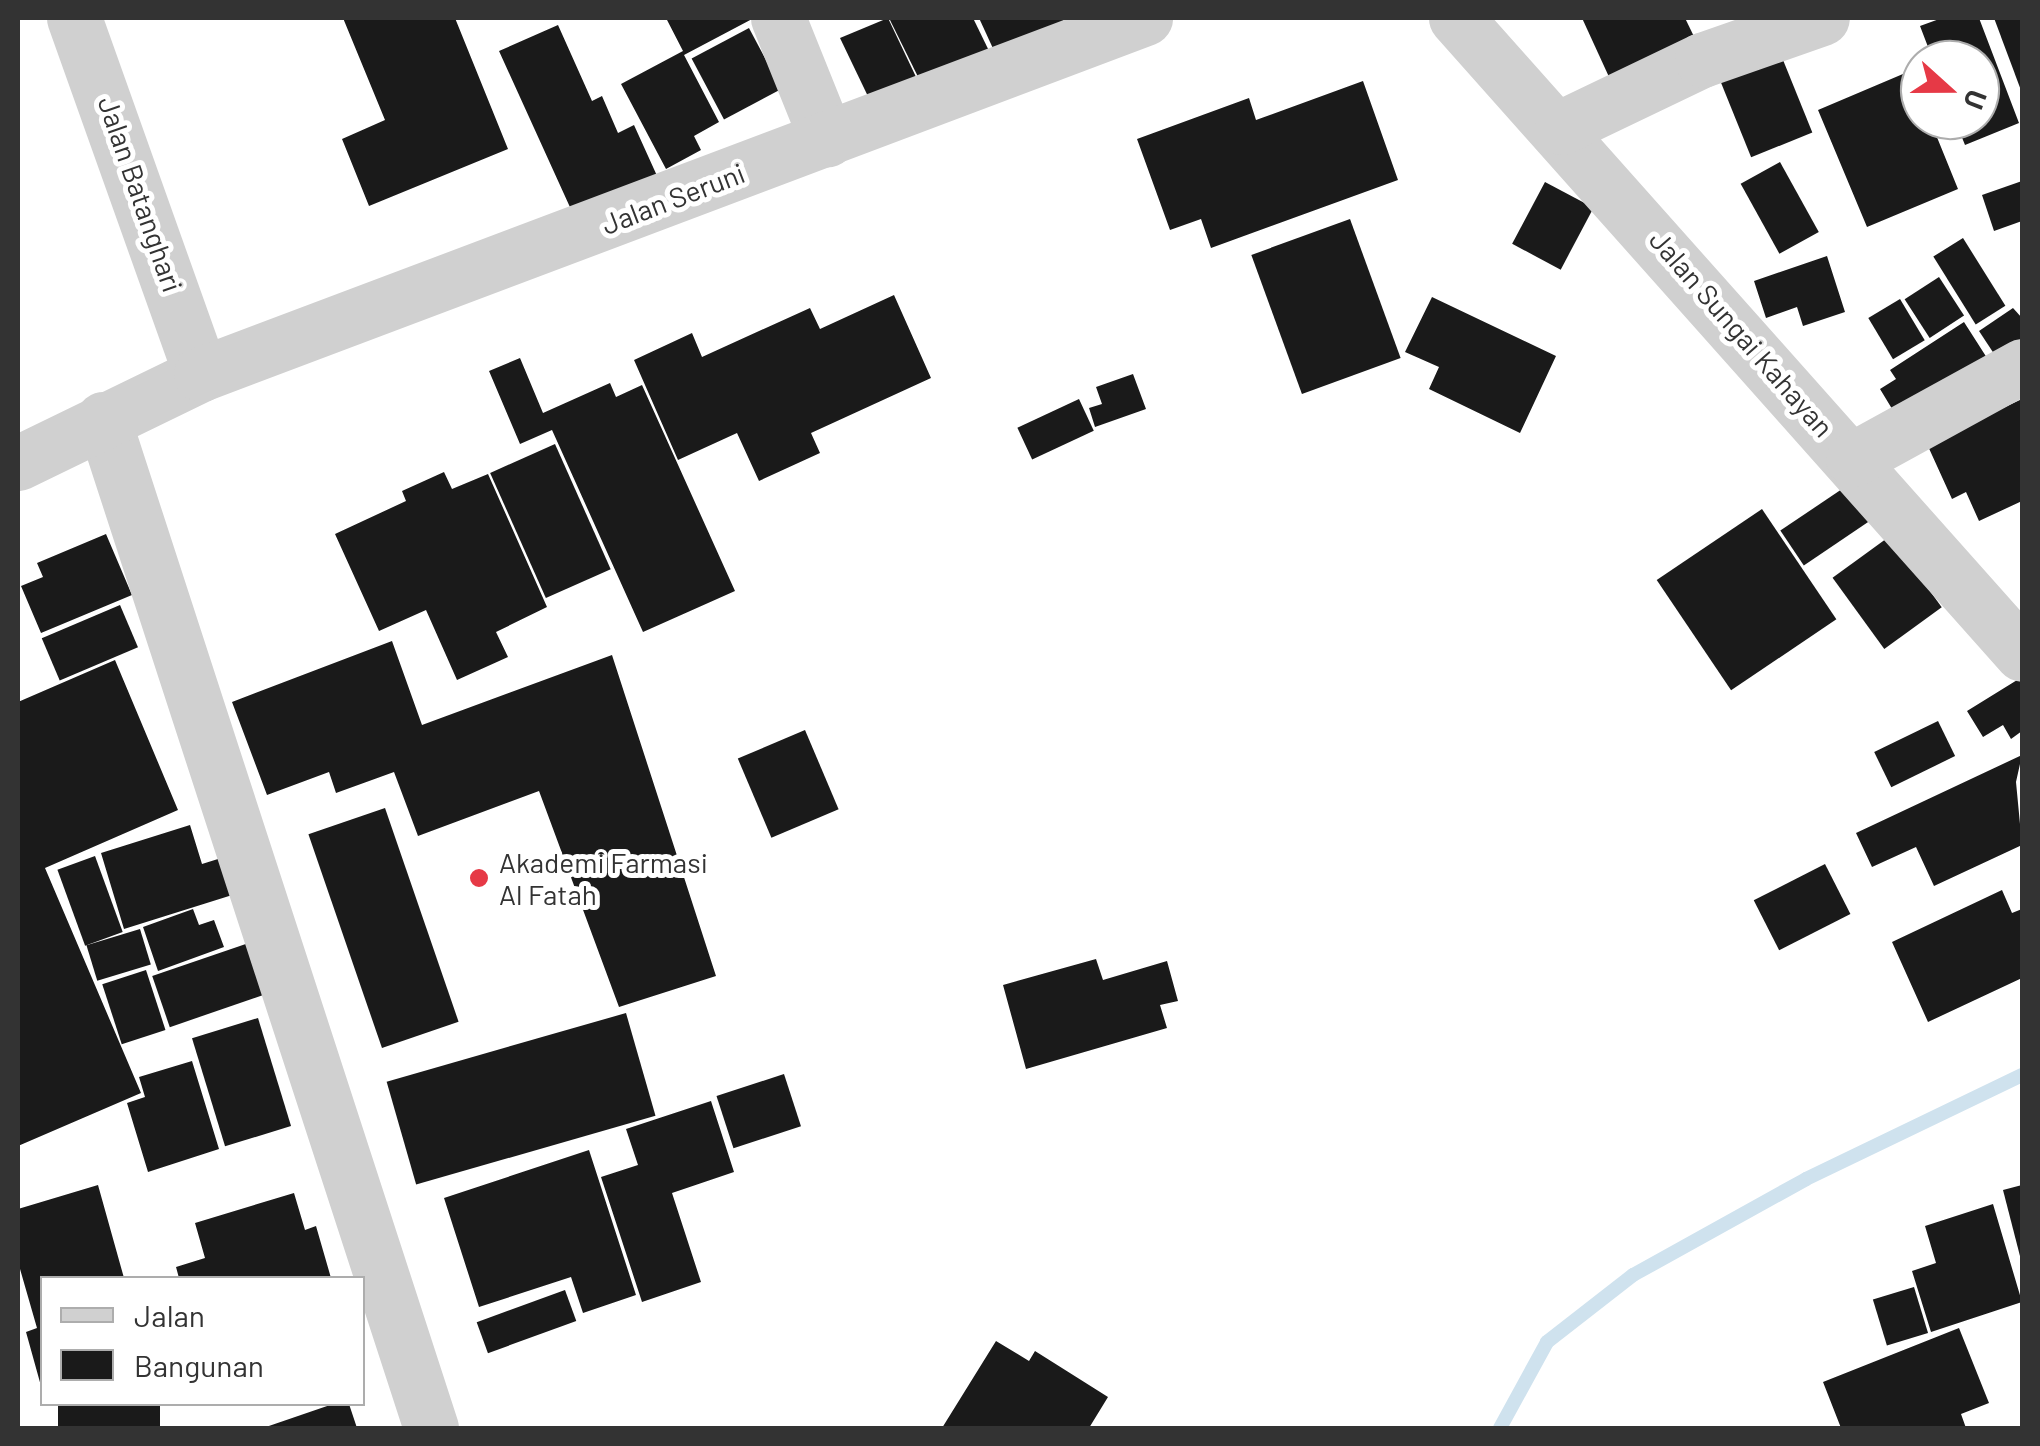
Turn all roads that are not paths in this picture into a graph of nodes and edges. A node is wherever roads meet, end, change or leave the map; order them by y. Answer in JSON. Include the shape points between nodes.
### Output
{"nodes":[{"id":1,"x":74,"y":18,"type":"edge"},
{"id":2,"x":778,"y":18,"type":"edge"},
{"id":3,"x":1144,"y":18,"type":"edge"},
{"id":4,"x":1456,"y":18,"type":"edge"},
{"id":5,"x":1822,"y":18,"type":"edge"},
{"id":6,"x":1562,"y":127,"type":"junction"},
{"id":7,"x":827,"y":140,"type":"junction"},
{"id":8,"x":2022,"y":366,"type":"edge"},
{"id":9,"x":201,"y":374,"type":"junction"},
{"id":10,"x":103,"y":419,"type":"junction"},
{"id":11,"x":1853,"y":459,"type":"junction"},
{"id":12,"x":18,"y":463,"type":"edge"},
{"id":13,"x":2022,"y":654,"type":"edge"},
{"id":14,"x":431,"y":1428,"type":"edge"}],
"edges":[{"from":1,"to":9,"type":"street","name":"Jalan Batanghari"},
{"from":2,"to":7,"type":"street"},
{"from":3,"to":7,"type":"street","name":"Jalan Seruni"},
{"from":4,"to":6,"type":"street","name":"Jalan Sungai Kahayan"},
{"from":5,"to":6,"type":"street","via":[[1702,60]]},
{"from":6,"to":11,"type":"street","name":"Jalan Sungai Kahayan"},
{"from":7,"to":9,"type":"street","name":"Jalan Seruni"},
{"from":8,"to":11,"type":"street"},
{"from":9,"to":10,"type":"street","name":"Jalan Seruni"},
{"from":10,"to":12,"type":"street","name":"Jalan Seruni"},
{"from":10,"to":14,"type":"street"},
{"from":11,"to":13,"type":"street","name":"Jalan Sungai Kahayan"}]}
